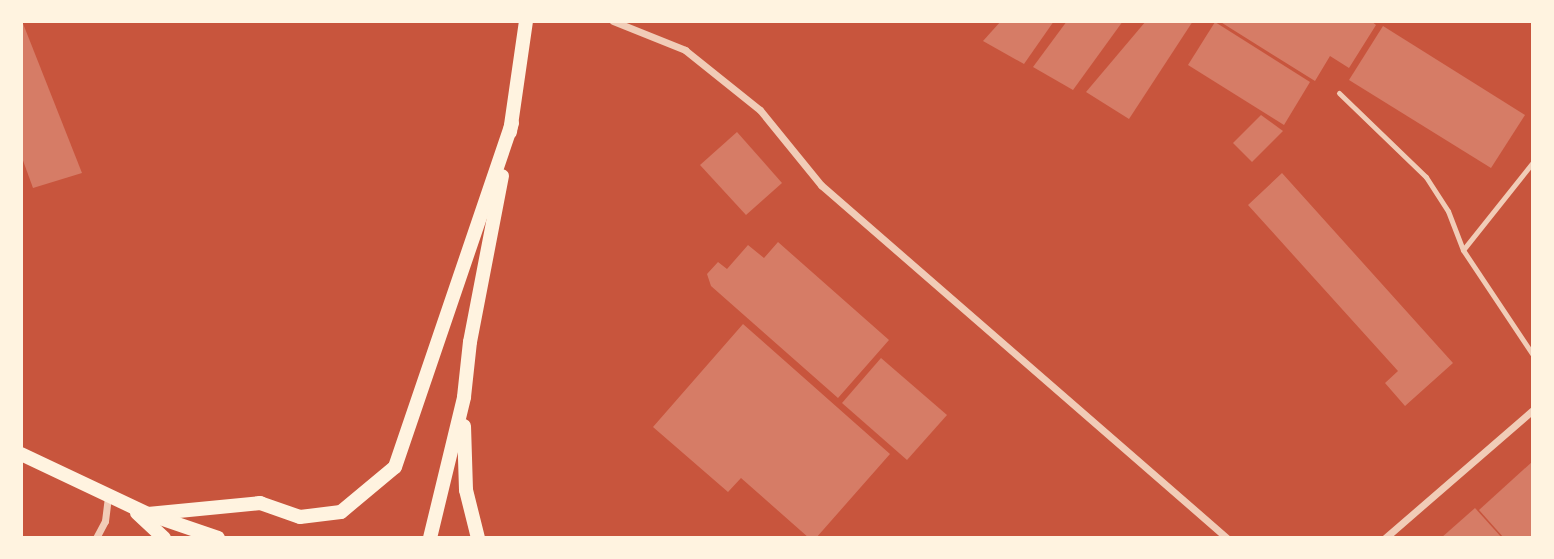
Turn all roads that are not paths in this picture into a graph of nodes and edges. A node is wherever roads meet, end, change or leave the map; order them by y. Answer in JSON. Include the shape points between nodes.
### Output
{"nodes":[{"id":1,"x":526,"y":21,"type":"edge"},
{"id":2,"x":613,"y":21,"type":"edge"},
{"id":3,"x":1339,"y":93,"type":"dead end"},
{"id":4,"x":512,"y":123,"type":"junction"},
{"id":5,"x":1533,"y":162,"type":"edge"},
{"id":6,"x":1463,"y":250,"type":"junction"},
{"id":7,"x":1533,"y":355,"type":"edge"},
{"id":8,"x":464,"y":397,"type":"junction"},
{"id":9,"x":1533,"y":410,"type":"edge"},
{"id":10,"x":21,"y":454,"type":"edge"},
{"id":11,"x":108,"y":496,"type":"junction"},
{"id":12,"x":126,"y":503,"type":"junction"},
{"id":13,"x":148,"y":514,"type":"junction"},
{"id":14,"x":96,"y":538,"type":"edge"},
{"id":15,"x":164,"y":538,"type":"edge"},
{"id":16,"x":218,"y":538,"type":"edge"},
{"id":17,"x":430,"y":538,"type":"edge"},
{"id":18,"x":478,"y":538,"type":"edge"},
{"id":19,"x":1227,"y":538,"type":"edge"},
{"id":20,"x":1385,"y":538,"type":"edge"}],
"edges":[{"from":1,"to":4,"type":"main road"},
{"from":2,"to":19,"type":"street","via":[[685,50],[760,110],[821,185]]},
{"from":3,"to":6,"type":"lane","via":[[1426,177],[1448,211]]},
{"from":4,"to":8,"type":"main road","via":[[470,342]]},
{"from":4,"to":13,"type":"main road","via":[[395,467],[341,512],[300,517],[260,503]]},
{"from":5,"to":6,"type":"lane"},
{"from":6,"to":7,"type":"lane"},
{"from":8,"to":17,"type":"main road"},
{"from":8,"to":18,"type":"main road","via":[[466,490]]},
{"from":9,"to":20,"type":"street"},
{"from":10,"to":11,"type":"main road"},
{"from":11,"to":12,"type":"main road"},
{"from":11,"to":14,"type":"street","via":[[105,521]]},
{"from":12,"to":13,"type":"main road"},
{"from":12,"to":15,"type":"main road"},
{"from":13,"to":16,"type":"main road"}]}
